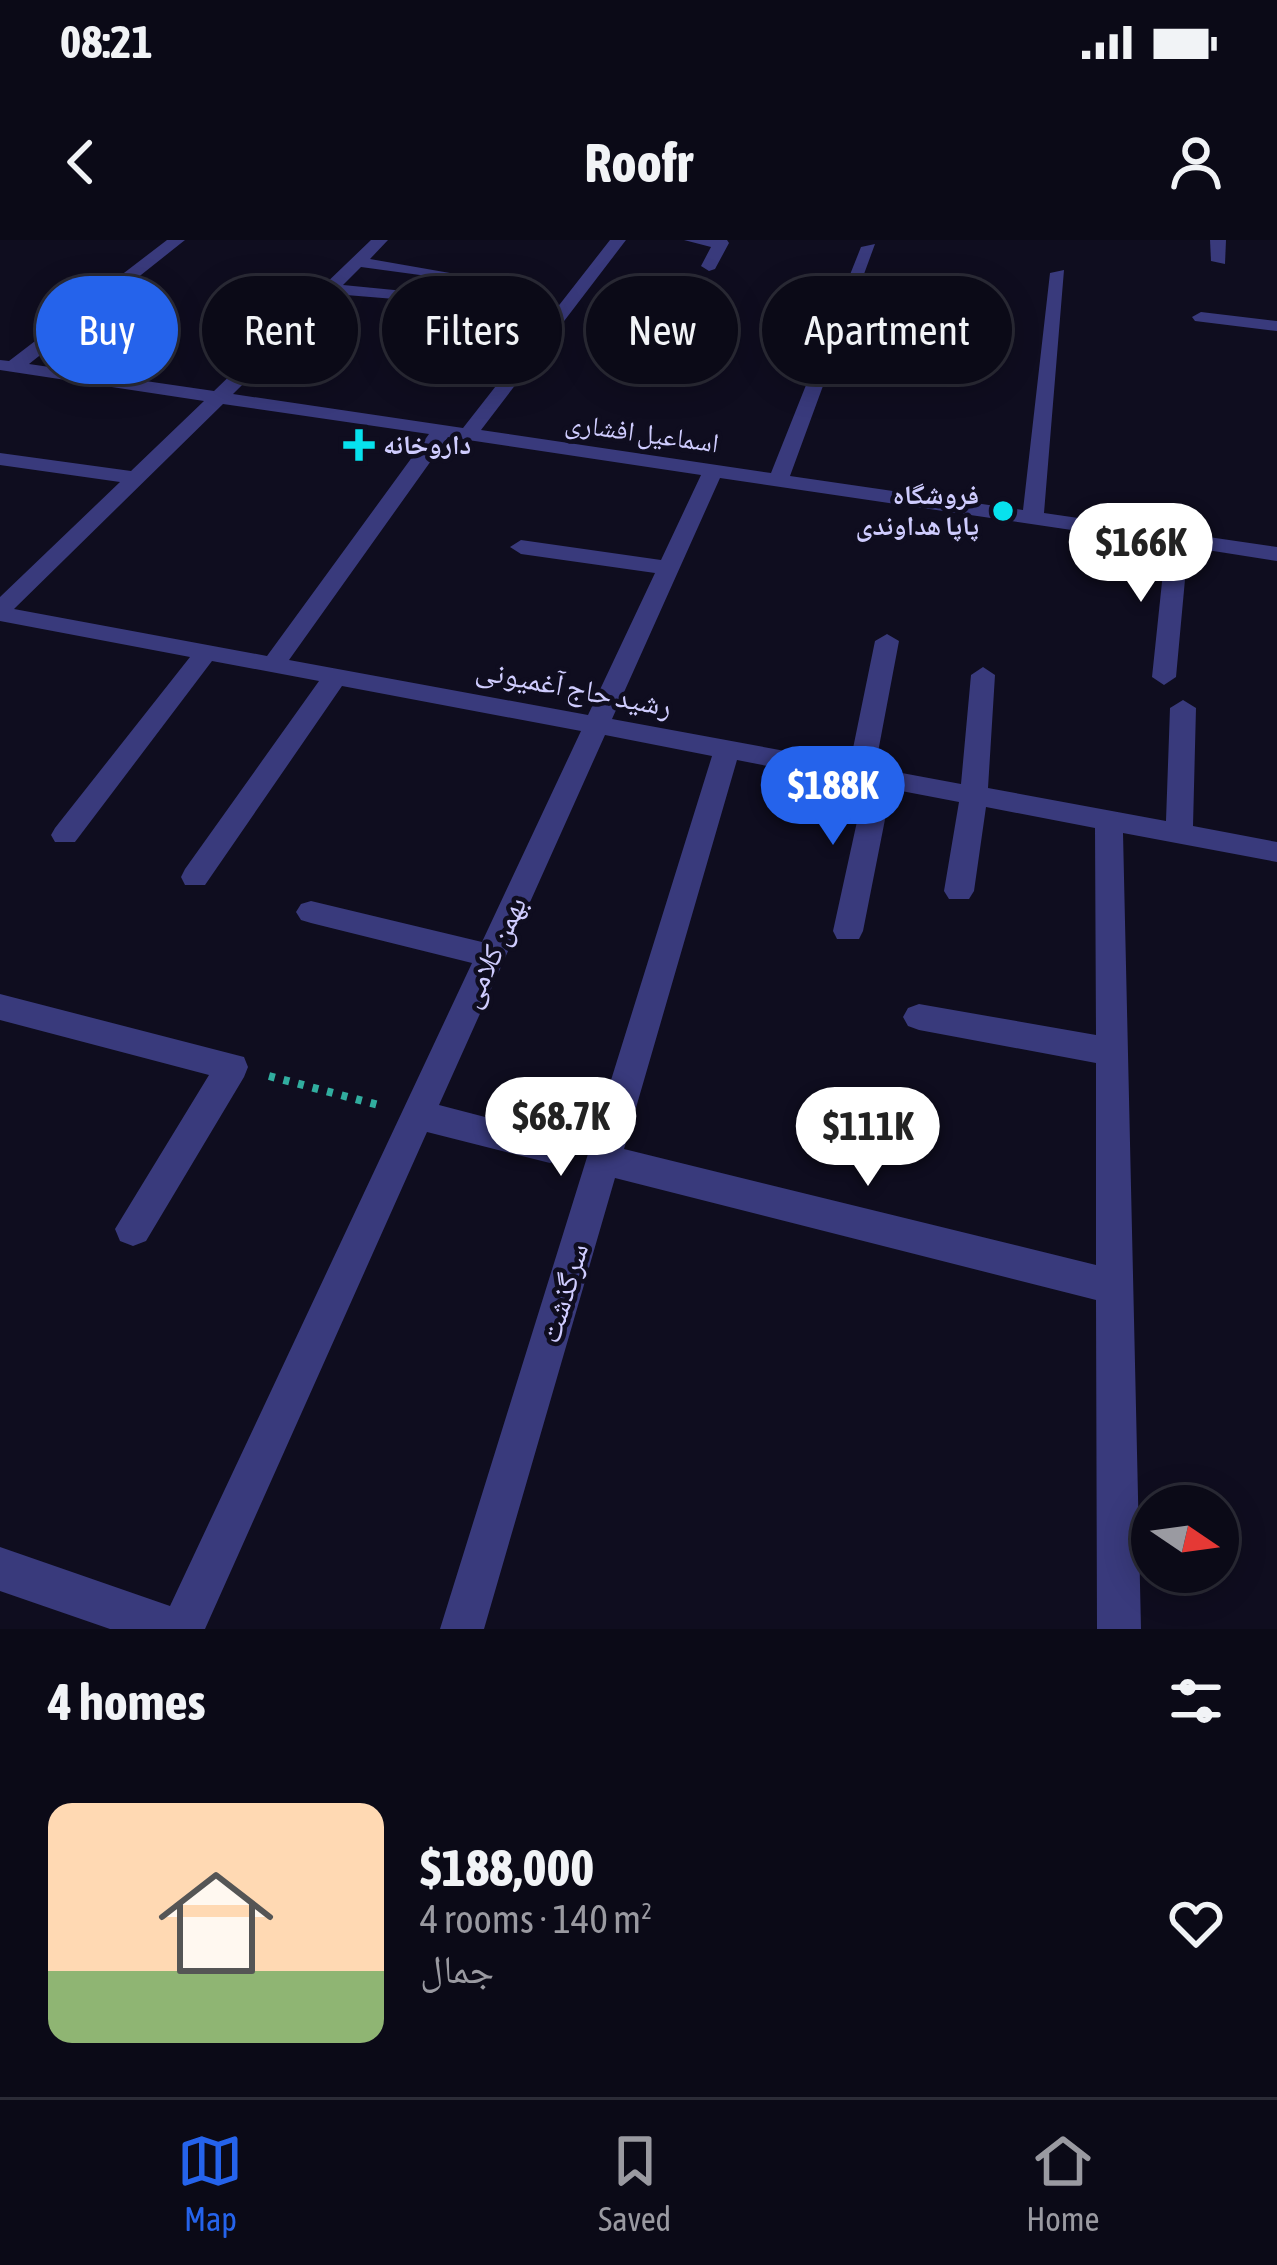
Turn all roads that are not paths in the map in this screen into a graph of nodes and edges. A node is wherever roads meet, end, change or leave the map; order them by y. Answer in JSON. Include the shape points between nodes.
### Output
{"nodes":[{"id":1,"x":177,"y":240,"type":"edge"},
{"id":2,"x":380,"y":240,"type":"edge"},
{"id":3,"x":605,"y":240,"type":"edge"},
{"id":4,"x":692,"y":240,"type":"edge"},
{"id":5,"x":1218,"y":240,"type":"edge"},
{"id":6,"x":618,"y":241,"type":"edge"},
{"id":7,"x":722,"y":242,"type":"edge"},
{"id":8,"x":868,"y":247,"type":"dead end"},
{"id":9,"x":1219,"y":261,"type":"dead end"},
{"id":10,"x":358,"y":262,"type":"junction"},
{"id":11,"x":709,"y":266,"type":"dead end"},
{"id":12,"x":442,"y":273,"type":"dead end"},
{"id":13,"x":1058,"y":273,"type":"dead end"},
{"id":14,"x":343,"y":276,"type":"edge"},
{"id":15,"x":1202,"y":317,"type":"dead end"},
{"id":16,"x":1277,"y":326,"type":"edge"},
{"id":17,"x":7,"y":366,"type":"edge"},
{"id":18,"x":233,"y":384,"type":"edge"},
{"id":19,"x":219,"y":398,"type":"junction"},
{"id":20,"x":442,"y":430,"type":"junction"},
{"id":21,"x":468,"y":434,"type":"junction"},
{"id":22,"x":0,"y":459,"type":"edge"},
{"id":23,"x":713,"y":471,"type":"junction"},
{"id":24,"x":136,"y":478,"type":"junction"},
{"id":25,"x":778,"y":480,"type":"junction"},
{"id":26,"x":1034,"y":518,"type":"junction"},
{"id":27,"x":1178,"y":539,"type":"junction"},
{"id":28,"x":521,"y":547,"type":"dead end"},
{"id":29,"x":1277,"y":554,"type":"edge"},
{"id":30,"x":669,"y":568,"type":"junction"},
{"id":31,"x":0,"y":612,"type":"edge"},
{"id":32,"x":887,"y":641,"type":"dead end"},
{"id":33,"x":206,"y":653,"type":"junction"},
{"id":34,"x":273,"y":665,"type":"junction"},
{"id":35,"x":983,"y":675,"type":"dead end"},
{"id":36,"x":335,"y":677,"type":"junction"},
{"id":37,"x":1164,"y":677,"type":"dead end"},
{"id":38,"x":1183,"y":708,"type":"dead end"},
{"id":39,"x":596,"y":725,"type":"junction"},
{"id":40,"x":728,"y":750,"type":"junction"},
{"id":41,"x":870,"y":776,"type":"junction"},
{"id":42,"x":974,"y":795,"type":"junction"},
{"id":43,"x":1109,"y":820,"type":"junction"},
{"id":44,"x":1179,"y":833,"type":"junction"},
{"id":45,"x":65,"y":835,"type":"dead end"},
{"id":46,"x":1277,"y":852,"type":"edge"},
{"id":47,"x":195,"y":877,"type":"dead end"},
{"id":48,"x":959,"y":891,"type":"dead end"},
{"id":49,"x":311,"y":912,"type":"dead end"},
{"id":50,"x":848,"y":931,"type":"dead end"},
{"id":51,"x":490,"y":956,"type":"junction"},
{"id":52,"x":0,"y":1007,"type":"edge"},
{"id":53,"x":919,"y":1017,"type":"dead end"},
{"id":54,"x":1112,"y":1052,"type":"junction"},
{"id":55,"x":418,"y":1115,"type":"junction"},
{"id":56,"x":550,"y":1148,"type":"dead end"},
{"id":57,"x":604,"y":1160,"type":"junction"},
{"id":58,"x":133,"y":1229,"type":"dead end"},
{"id":59,"x":1114,"y":1287,"type":"junction"},
{"id":60,"x":0,"y":1570,"type":"edge"},
{"id":61,"x":178,"y":1629,"type":"edge"},
{"id":62,"x":462,"y":1629,"type":"edge"},
{"id":63,"x":1119,"y":1629,"type":"edge"}],
"edges":[{"from":1,"to":17,"type":"street"},
{"from":2,"to":10,"type":"street"},
{"from":3,"to":6,"type":"street"},
{"from":4,"to":7,"type":"street"},
{"from":5,"to":9,"type":"street"},
{"from":6,"to":21,"type":"street"},
{"from":7,"to":11,"type":"street"},
{"from":8,"to":25,"type":"street"},
{"from":10,"to":12,"type":"street"},
{"from":10,"to":14,"type":"street"},
{"from":13,"to":26,"type":"street"},
{"from":15,"to":16,"type":"street"},
{"from":17,"to":19,"type":"street","name":"اسماعیل افشاری"},
{"from":18,"to":19,"type":"street"},
{"from":19,"to":20,"type":"street","name":"اسماعیل افشاری"},
{"from":19,"to":24,"type":"street"},
{"from":20,"to":21,"type":"street","name":"اسماعیل افشاری"},
{"from":20,"to":34,"type":"street"},
{"from":21,"to":23,"type":"street","name":"اسماعیل افشاری"},
{"from":22,"to":24,"type":"street"},
{"from":23,"to":25,"type":"street","name":"اسماعیل افشاری"},
{"from":23,"to":30,"type":"street","name":"بهمن کلامی"},
{"from":24,"to":31,"type":"street"},
{"from":25,"to":26,"type":"street","name":"اسماعیل افشاری"},
{"from":26,"to":27,"type":"street","name":"اسماعیل افشاری"},
{"from":27,"to":29,"type":"street","name":"اسماعیل افشاری"},
{"from":27,"to":37,"type":"street"},
{"from":28,"to":30,"type":"street"},
{"from":30,"to":39,"type":"street","name":"بهمن کلامی"},
{"from":31,"to":33,"type":"street","name":"رشید حاج آغمیونی"},
{"from":32,"to":41,"type":"street"},
{"from":33,"to":34,"type":"street","name":"رشید حاج آغمیونی"},
{"from":33,"to":45,"type":"street"},
{"from":34,"to":36,"type":"street","name":"رشید حاج آغمیونی"},
{"from":35,"to":42,"type":"street"},
{"from":36,"to":39,"type":"street","name":"رشید حاج آغمیونی"},
{"from":36,"to":47,"type":"street"},
{"from":38,"to":44,"type":"street"},
{"from":39,"to":40,"type":"street","name":"رشید حاج آغمیونی"},
{"from":39,"to":51,"type":"street","name":"بهمن کلامی"},
{"from":40,"to":41,"type":"street","name":"رشید حاج آغمیونی"},
{"from":40,"to":57,"type":"street","name":"سرگذشت"},
{"from":41,"to":42,"type":"street","name":"رشید حاج آغمیونی"},
{"from":41,"to":50,"type":"street"},
{"from":42,"to":43,"type":"street","name":"رشید حاج آغمیونی"},
{"from":42,"to":48,"type":"street"},
{"from":43,"to":44,"type":"street","name":"رشید حاج آغمیونی"},
{"from":43,"to":54,"type":"street"},
{"from":44,"to":46,"type":"street","name":"رشید حاج آغمیونی"},
{"from":49,"to":51,"type":"street"},
{"from":51,"to":55,"type":"street","name":"بهمن کلامی"},
{"from":52,"to":58,"type":"street","via":[[232,1067]]},
{"from":53,"to":54,"type":"street"},
{"from":54,"to":59,"type":"street"},
{"from":55,"to":56,"type":"street"},
{"from":55,"to":61,"type":"street","name":"بهمن کلامی"},
{"from":57,"to":59,"type":"street"},
{"from":57,"to":62,"type":"street","name":"سرگذشت"},
{"from":59,"to":63,"type":"street"},
{"from":60,"to":61,"type":"street"}]}
